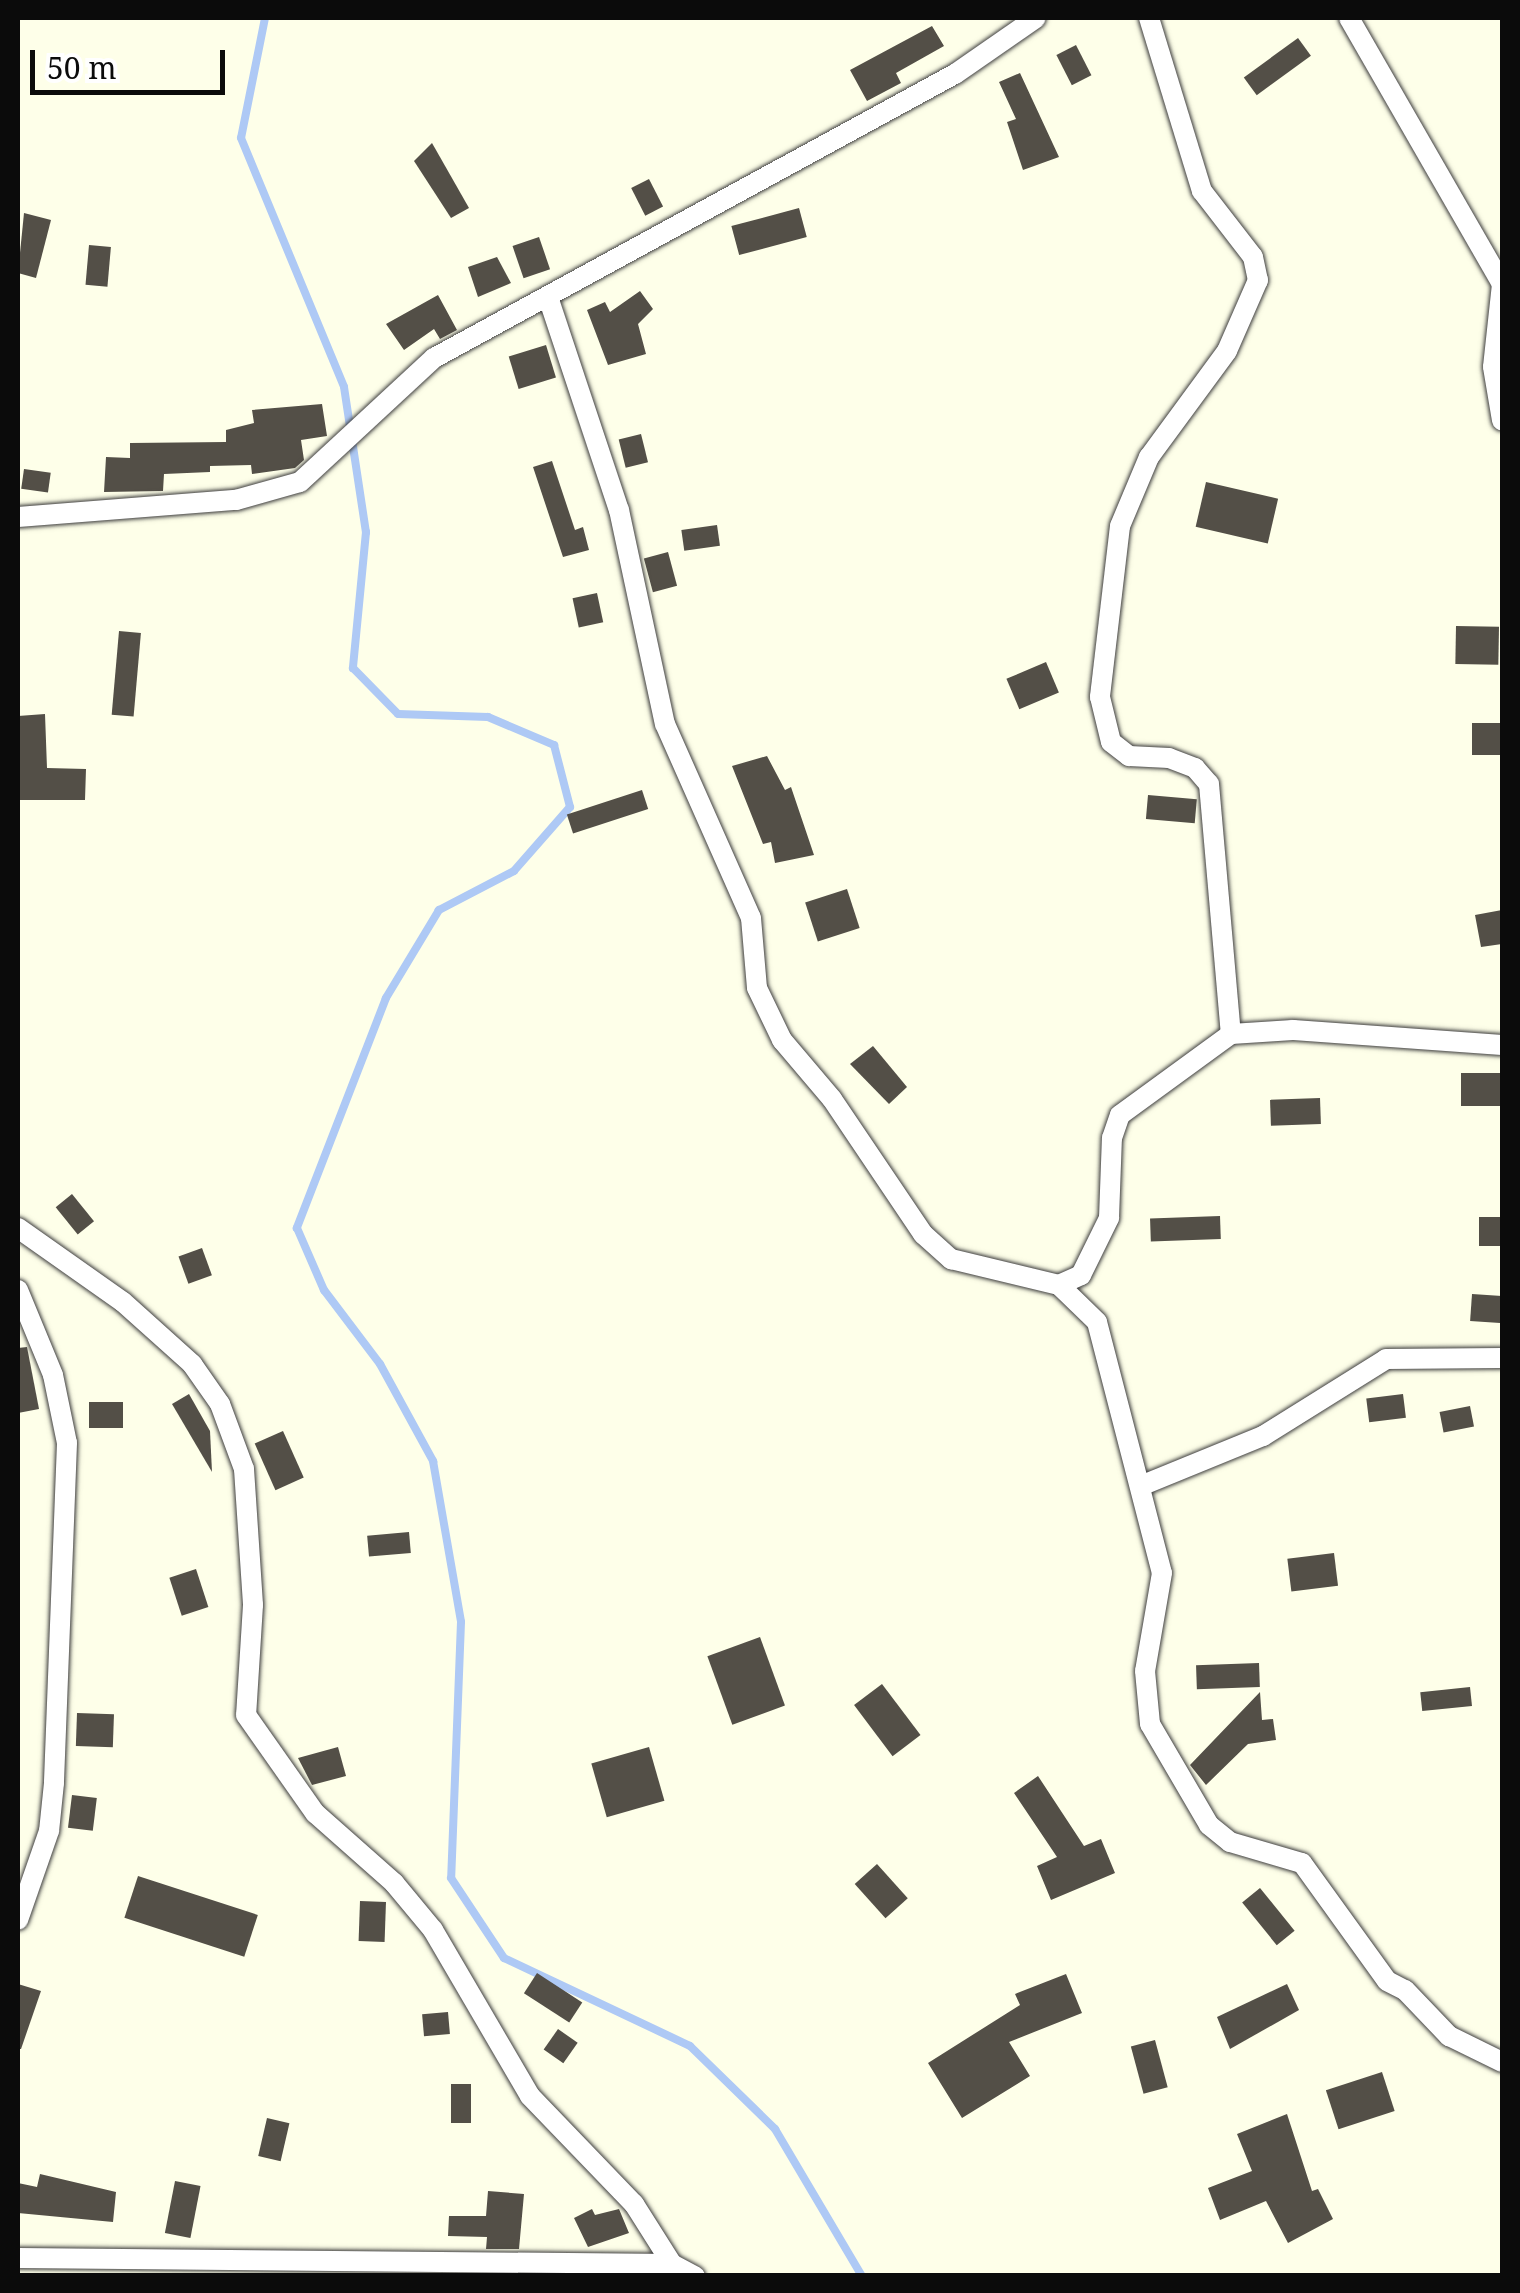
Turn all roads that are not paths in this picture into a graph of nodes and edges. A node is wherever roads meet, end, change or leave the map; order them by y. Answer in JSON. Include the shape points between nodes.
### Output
{"nodes":[{"id":1,"x":1036,"y":18,"type":"edge"},
{"id":2,"x":1149,"y":18,"type":"edge"},
{"id":3,"x":1349,"y":18,"type":"edge"},
{"id":4,"x":549,"y":300,"type":"junction"},
{"id":5,"x":1502,"y":420,"type":"edge"},
{"id":6,"x":18,"y":517,"type":"edge"},
{"id":7,"x":1231,"y":1034,"type":"junction"},
{"id":8,"x":1502,"y":1045,"type":"edge"},
{"id":9,"x":18,"y":1228,"type":"edge"},
{"id":10,"x":1059,"y":1284,"type":"junction"},
{"id":11,"x":18,"y":1290,"type":"edge"},
{"id":12,"x":1502,"y":1358,"type":"edge"},
{"id":13,"x":1143,"y":1485,"type":"junction"},
{"id":14,"x":18,"y":1920,"type":"edge"},
{"id":15,"x":1502,"y":2062,"type":"edge"},
{"id":16,"x":18,"y":2258,"type":"edge"},
{"id":17,"x":672,"y":2264,"type":"junction"},
{"id":18,"x":695,"y":2276,"type":"edge"}],
"edges":[{"from":1,"to":4,"type":"street","via":[[955,74]]},
{"from":2,"to":7,"type":"street","via":[[1202,191],[1253,256],[1258,280],[1226,351],[1148,456],[1120,526],[1100,697],[1111,742],[1130,756],[1169,758],[1195,768],[1209,784]]},
{"from":3,"to":5,"type":"street","via":[[1502,284],[1493,367]]},
{"from":4,"to":6,"type":"street","via":[[434,358],[300,482],[236,500]]},
{"from":4,"to":10,"type":"street","via":[[619,510],[666,724],[750,918],[758,988],[782,1040],[832,1099],[923,1234],[951,1259]]},
{"from":7,"to":8,"type":"street","via":[[1293,1030]]},
{"from":7,"to":10,"type":"street","via":[[1120,1115],[1112,1138],[1109,1218],[1080,1276]]},
{"from":9,"to":17,"type":"street","via":[[122,1302],[192,1364],[220,1404],[244,1469],[254,1605],[246,1715],[316,1813],[394,1883],[433,1930],[530,2096],[634,2204]]},
{"from":10,"to":13,"type":"street","via":[[1097,1322],[1114,1404]]},
{"from":11,"to":14,"type":"street","via":[[53,1376],[67,1443],[54,1784],[49,1831]]},
{"from":12,"to":13,"type":"street","via":[[1386,1359],[1263,1436]]},
{"from":13,"to":15,"type":"street","via":[[1162,1573],[1145,1671],[1150,1724],[1209,1825],[1230,1842],[1302,1863],[1387,1980],[1449,2036]]},
{"from":16,"to":17,"type":"street"},
{"from":17,"to":18,"type":"street"}]}
